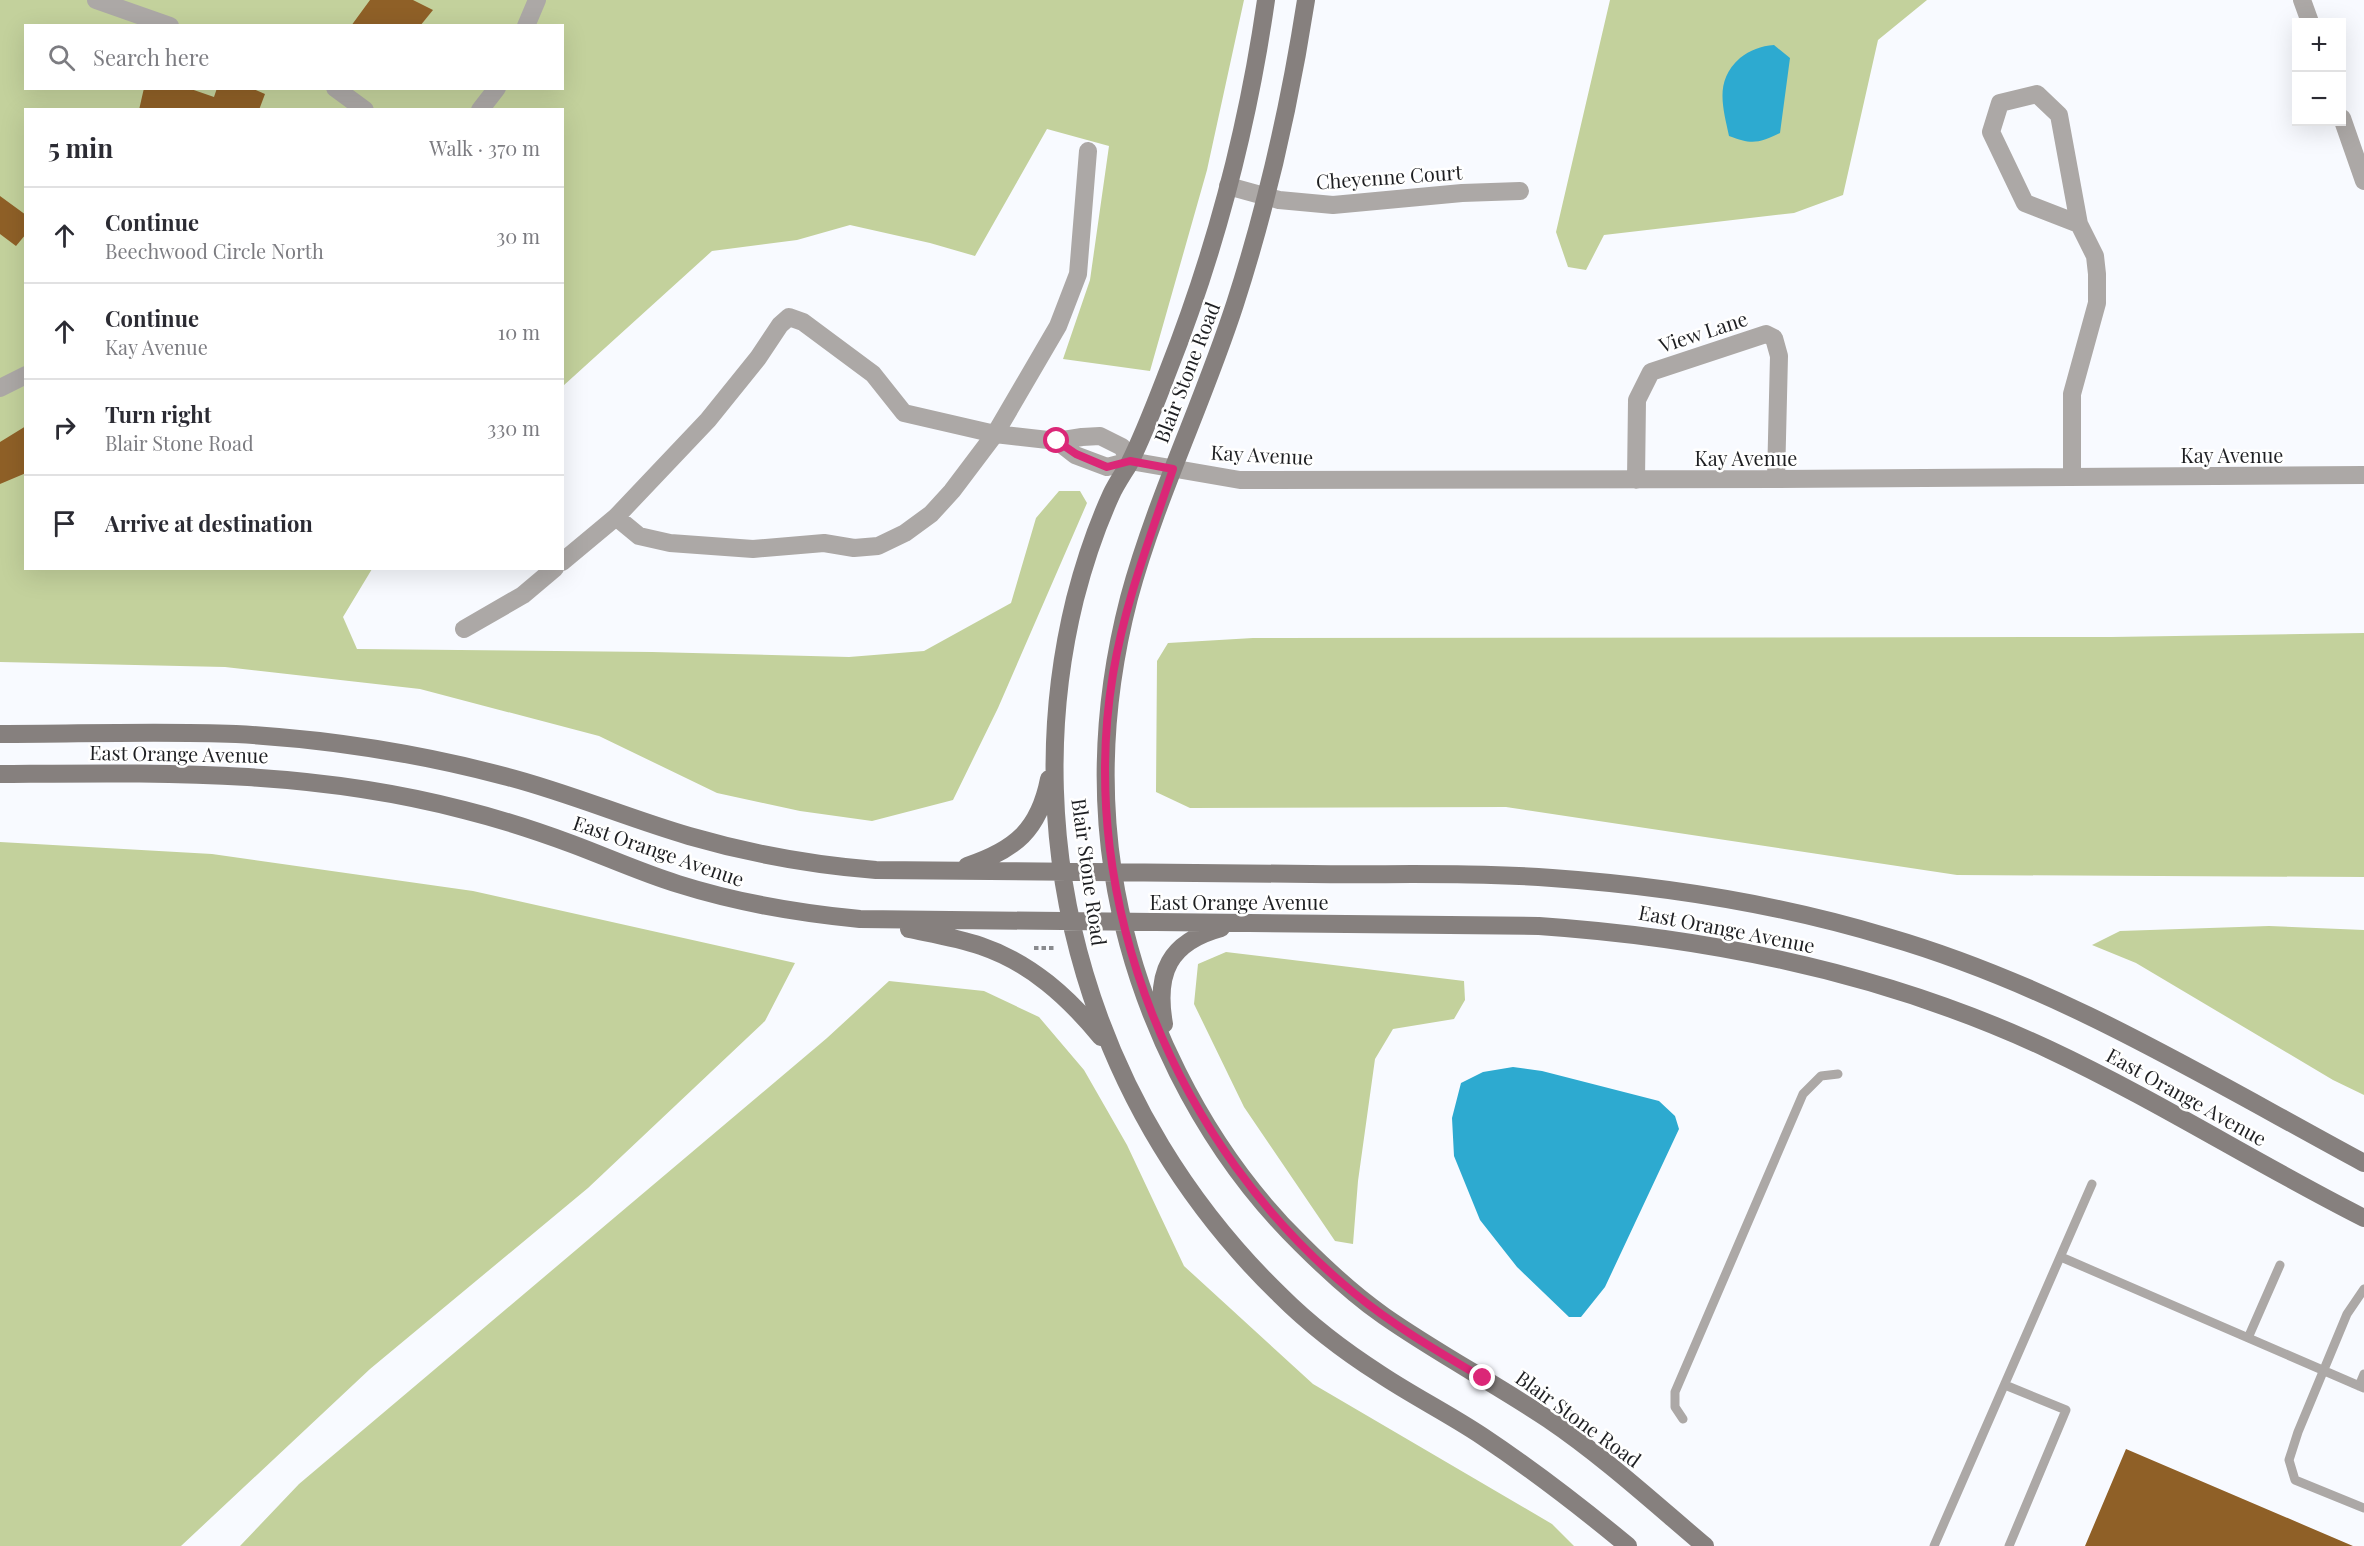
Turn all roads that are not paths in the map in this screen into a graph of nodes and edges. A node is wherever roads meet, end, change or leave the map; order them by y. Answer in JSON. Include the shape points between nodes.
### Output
{"nodes":[{"id":1,"x":96,"y":0,"type":"edge"},
{"id":2,"x":537,"y":0,"type":"edge"},
{"id":3,"x":1266,"y":0,"type":"edge"},
{"id":4,"x":1306,"y":0,"type":"edge"},
{"id":5,"x":2302,"y":0,"type":"edge"},
{"id":6,"x":2309,"y":18,"type":"edge"},
{"id":7,"x":164,"y":24,"type":"edge"},
{"id":8,"x":527,"y":24,"type":"edge"},
{"id":9,"x":338,"y":90,"type":"edge"},
{"id":10,"x":495,"y":90,"type":"edge"},
{"id":11,"x":362,"y":108,"type":"edge"},
{"id":12,"x":481,"y":108,"type":"edge"},
{"id":13,"x":2345,"y":126,"type":"edge"},
{"id":14,"x":1088,"y":151,"type":"dead end"},
{"id":15,"x":2364,"y":181,"type":"edge"},
{"id":16,"x":1228,"y":186,"type":"junction"},
{"id":17,"x":1520,"y":191,"type":"dead end"},
{"id":18,"x":1266,"y":198,"type":"junction"},
{"id":19,"x":2079,"y":224,"type":"junction"},
{"id":20,"x":24,"y":376,"type":"edge"},
{"id":21,"x":0,"y":388,"type":"edge"},
{"id":22,"x":995,"y":434,"type":"junction"},
{"id":23,"x":1057,"y":441,"type":"junction"},
{"id":24,"x":1130,"y":461,"type":"junction"},
{"id":25,"x":1173,"y":469,"type":"junction"},
{"id":26,"x":2364,"y":475,"type":"edge"},
{"id":27,"x":2072,"y":477,"type":"junction"},
{"id":28,"x":1776,"y":479,"type":"junction"},
{"id":29,"x":1635,"y":480,"type":"junction"},
{"id":30,"x":616,"y":517,"type":"junction"},
{"id":31,"x":564,"y":560,"type":"edge"},
{"id":32,"x":553,"y":570,"type":"edge"},
{"id":33,"x":464,"y":629,"type":"dead end"},
{"id":34,"x":0,"y":734,"type":"edge"},
{"id":35,"x":1056,"y":741,"type":"junction"},
{"id":36,"x":0,"y":774,"type":"edge"},
{"id":37,"x":955,"y":871,"type":"junction"},
{"id":38,"x":1063,"y":871,"type":"junction"},
{"id":39,"x":1113,"y":872,"type":"junction"},
{"id":40,"x":860,"y":919,"type":"junction"},
{"id":41,"x":1071,"y":922,"type":"junction"},
{"id":42,"x":1124,"y":923,"type":"junction"},
{"id":43,"x":1237,"y":924,"type":"junction"},
{"id":44,"x":1111,"y":1050,"type":"junction"},
{"id":45,"x":1169,"y":1053,"type":"junction"},
{"id":46,"x":1838,"y":1074,"type":"dead end"},
{"id":47,"x":2364,"y":1163,"type":"edge"},
{"id":48,"x":2092,"y":1184,"type":"dead end"},
{"id":49,"x":2364,"y":1218,"type":"edge"},
{"id":50,"x":2061,"y":1257,"type":"junction"},
{"id":51,"x":2280,"y":1265,"type":"dead end"},
{"id":52,"x":2364,"y":1289,"type":"edge"},
{"id":53,"x":2248,"y":1338,"type":"junction"},
{"id":54,"x":2323,"y":1371,"type":"junction"},
{"id":55,"x":2364,"y":1374,"type":"edge"},
{"id":56,"x":2005,"y":1385,"type":"junction"},
{"id":57,"x":2361,"y":1387,"type":"edge"},
{"id":58,"x":1683,"y":1419,"type":"dead end"},
{"id":59,"x":2364,"y":1508,"type":"edge"},
{"id":60,"x":1628,"y":1546,"type":"edge"},
{"id":61,"x":1705,"y":1546,"type":"edge"},
{"id":62,"x":1934,"y":1546,"type":"edge"},
{"id":63,"x":2009,"y":1546,"type":"edge"}],
"edges":[{"from":1,"to":7,"type":"street"},
{"from":2,"to":8,"type":"street"},
{"from":3,"to":16,"type":"street","name":"Blair Stone Road"},
{"from":4,"to":18,"type":"street","name":"Blair Stone Road","via":[[1292,85]]},
{"from":5,"to":6,"type":"street"},
{"from":9,"to":11,"type":"street"},
{"from":10,"to":12,"type":"street"},
{"from":13,"to":15,"type":"street"},
{"from":14,"to":22,"type":"street","via":[[1078,274],[1058,326]]},
{"from":16,"to":18,"type":"street","name":"Cheyenne Court"},
{"from":16,"to":24,"type":"street","name":"Blair Stone Road","via":[[1182,334]]},
{"from":17,"to":18,"type":"street","name":"Cheyenne Court","via":[[1333,205]]},
{"from":18,"to":25,"type":"street","name":"Blair Stone Road","via":[[1222,344]]},
{"from":19,"to":19,"type":"street","via":[[2059,115],[2037,94],[2000,103],[1991,132],[2025,203]]},
{"from":19,"to":27,"type":"street","via":[[2095,256],[2097,303],[2072,394]]},
{"from":20,"to":21,"type":"street"},
{"from":22,"to":23,"type":"street"},
{"from":22,"to":30,"type":"street","via":[[931,514],[878,546],[854,548],[824,543],[753,549],[670,543],[639,536]]},
{"from":22,"to":30,"type":"street","via":[[904,413],[873,374],[803,322],[789,317],[708,420]]},
{"from":23,"to":24,"type":"street","name":"Kay Avenue","via":[[1107,467]]},
{"from":23,"to":24,"type":"street","via":[[1100,436],[1122,447]]},
{"from":24,"to":25,"type":"street","name":"Kay Avenue"},
{"from":24,"to":35,"type":"street","name":"Blair Stone Road","via":[[1098,526],[1075,600],[1060,678]]},
{"from":25,"to":29,"type":"street","name":"Kay Avenue","via":[[1240,480]]},
{"from":25,"to":39,"type":"street","name":"Blair Stone Road","via":[[1139,563],[1113,675],[1106,800]]},
{"from":26,"to":27,"type":"street","name":"Kay Avenue"},
{"from":27,"to":28,"type":"street","name":"Kay Avenue"},
{"from":28,"to":29,"type":"street","name":"Kay Avenue"},
{"from":28,"to":29,"type":"street","name":"View Lane","via":[[1779,356],[1774,338],[1766,334],[1651,372],[1637,400]]},
{"from":30,"to":31,"type":"street"},
{"from":32,"to":33,"type":"street","via":[[523,595]]},
{"from":34,"to":37,"type":"street","name":"East Orange Avenue","via":[[236,734],[352,746],[504,776],[686,836],[763,856],[876,870]]},
{"from":35,"to":37,"type":"street","via":[[1047,789],[1035,822],[1007,848]]},
{"from":35,"to":38,"type":"street","name":"Blair Stone Road","via":[[1056,804]]},
{"from":36,"to":40,"type":"street","name":"East Orange Avenue","via":[[203,774],[279,778],[390,793],[528,828],[712,894],[786,911]]},
{"from":37,"to":38,"type":"street","name":"East Orange Avenue"},
{"from":38,"to":39,"type":"street","name":"East Orange Avenue"},
{"from":38,"to":41,"type":"street","name":"Blair Stone Road"},
{"from":39,"to":42,"type":"street","name":"Blair Stone Road"},
{"from":39,"to":47,"type":"street","name":"East Orange Avenue","via":[[1548,878],[1699,894],[1849,926],[1955,959],[2100,1019]]},
{"from":40,"to":41,"type":"street","name":"East Orange Avenue"},
{"from":40,"to":44,"type":"street","via":[[981,946],[1022,964],[1070,1001]]},
{"from":41,"to":42,"type":"street","name":"East Orange Avenue"},
{"from":41,"to":44,"type":"street","name":"Blair Stone Road","via":[[1085,979]]},
{"from":42,"to":43,"type":"street","name":"East Orange Avenue"},
{"from":42,"to":45,"type":"street","name":"Blair Stone Road"},
{"from":43,"to":45,"type":"street","via":[[1206,932],[1188,942],[1174,953],[1164,970],[1162,1014]]},
{"from":43,"to":49,"type":"street","name":"East Orange Avenue","via":[[1462,924],[1617,931],[1682,940],[1832,971],[1935,1003],[2046,1048],[2184,1118]]},
{"from":44,"to":60,"type":"street","name":"Blair Stone Road","via":[[1145,1120],[1186,1186],[1234,1247],[1284,1299],[1347,1352],[1509,1454]]},
{"from":45,"to":61,"type":"street","name":"Blair Stone Road","via":[[1231,1159],[1270,1211],[1325,1267],[1383,1315],[1581,1443]]},
{"from":46,"to":58,"type":"lane","via":[[1821,1076],[1803,1094],[1675,1392],[1675,1407]]},
{"from":48,"to":50,"type":"lane"},
{"from":50,"to":53,"type":"lane"},
{"from":50,"to":56,"type":"lane"},
{"from":51,"to":53,"type":"lane"},
{"from":52,"to":54,"type":"lane","via":[[2348,1314]]},
{"from":53,"to":54,"type":"lane"},
{"from":54,"to":57,"type":"lane"},
{"from":54,"to":59,"type":"lane","via":[[2289,1460],[2295,1480]]},
{"from":55,"to":57,"type":"lane"},
{"from":56,"to":62,"type":"lane"},
{"from":56,"to":63,"type":"lane","via":[[2066,1410]]}]}
